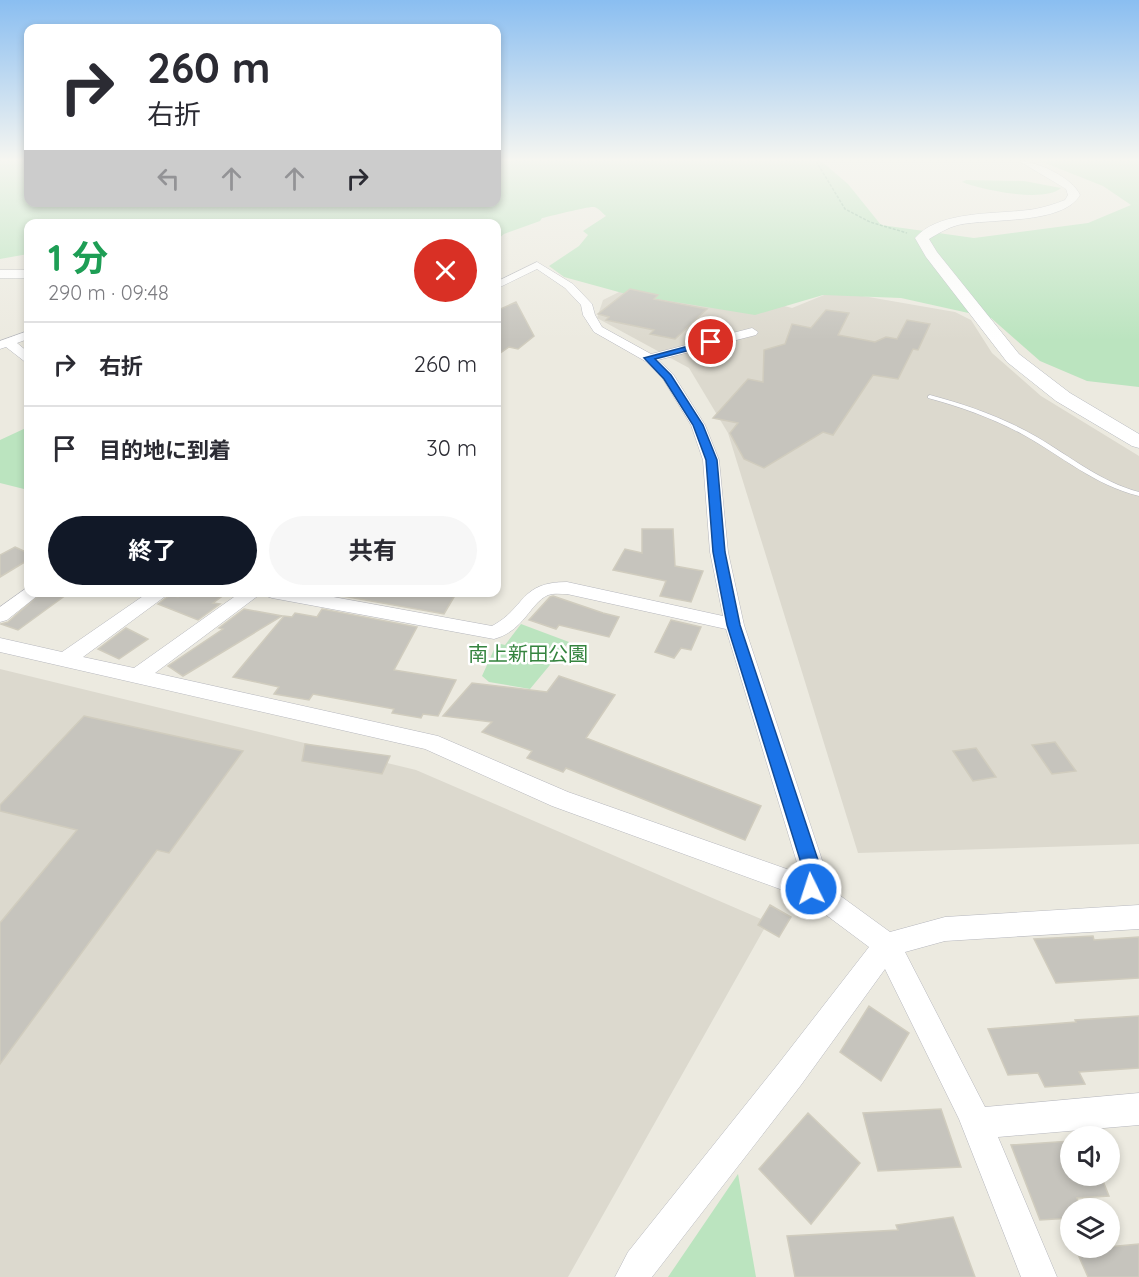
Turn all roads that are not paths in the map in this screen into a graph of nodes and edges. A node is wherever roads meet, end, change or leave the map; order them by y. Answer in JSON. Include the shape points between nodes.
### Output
{"nodes":[{"id":1,"x":967,"y":221,"type":"edge"},
{"id":2,"x":0,"y":274,"type":"edge"},
{"id":3,"x":24,"y":274,"type":"edge"},
{"id":4,"x":501,"y":283,"type":"edge"},
{"id":5,"x":752,"y":332,"type":"dead end"},
{"id":6,"x":24,"y":336,"type":"edge"},
{"id":7,"x":4,"y":344,"type":"edge"},
{"id":8,"x":24,"y":356,"type":"edge"},
{"id":9,"x":649,"y":358,"type":"junction"},
{"id":10,"x":930,"y":398,"type":"dead end"},
{"id":11,"x":1139,"y":442,"type":"edge"},
{"id":12,"x":1139,"y":494,"type":"edge"},
{"id":13,"x":25,"y":597,"type":"edge"},
{"id":14,"x":155,"y":597,"type":"edge"},
{"id":15,"x":247,"y":597,"type":"edge"},
{"id":16,"x":300,"y":597,"type":"edge"},
{"id":17,"x":0,"y":616,"type":"edge"},
{"id":18,"x":734,"y":625,"type":"junction"},
{"id":19,"x":0,"y":645,"type":"edge"},
{"id":20,"x":65,"y":660,"type":"junction"},
{"id":21,"x":137,"y":676,"type":"junction"},
{"id":22,"x":811,"y":889,"type":"junction"},
{"id":23,"x":1139,"y":917,"type":"edge"},
{"id":24,"x":887,"y":945,"type":"junction"},
{"id":25,"x":1139,"y":1109,"type":"edge"},
{"id":26,"x":977,"y":1123,"type":"junction"},
{"id":27,"x":633,"y":1277,"type":"edge"},
{"id":28,"x":1039,"y":1277,"type":"edge"}],
"edges":[{"from":1,"to":11,"type":"street","via":[[932,228],[922,238],[931,254],[1013,358],[1063,397]]},
{"from":2,"to":3,"type":"street"},
{"from":4,"to":9,"type":"street","via":[[537,265],[569,286],[586,304],[598,329]]},
{"from":5,"to":9,"type":"street"},
{"from":6,"to":7,"type":"street"},
{"from":7,"to":8,"type":"street"},
{"from":9,"to":18,"type":"street","via":[[668,377],[698,425],[711,460],[719,552]]},
{"from":10,"to":12,"type":"lane","via":[[1001,421],[1108,484]]},
{"from":13,"to":17,"type":"street"},
{"from":14,"to":20,"type":"street"},
{"from":15,"to":21,"type":"street"},
{"from":16,"to":18,"type":"street","via":[[494,633],[539,592],[567,588]]},
{"from":18,"to":22,"type":"street","via":[[811,866]]},
{"from":19,"to":20,"type":"street"},
{"from":20,"to":21,"type":"street"},
{"from":21,"to":22,"type":"street","via":[[430,742],[560,799]]},
{"from":22,"to":24,"type":"street"},
{"from":23,"to":24,"type":"street","via":[[945,929]]},
{"from":24,"to":26,"type":"street"},
{"from":24,"to":27,"type":"street"},
{"from":25,"to":26,"type":"street"},
{"from":26,"to":28,"type":"street"}]}
